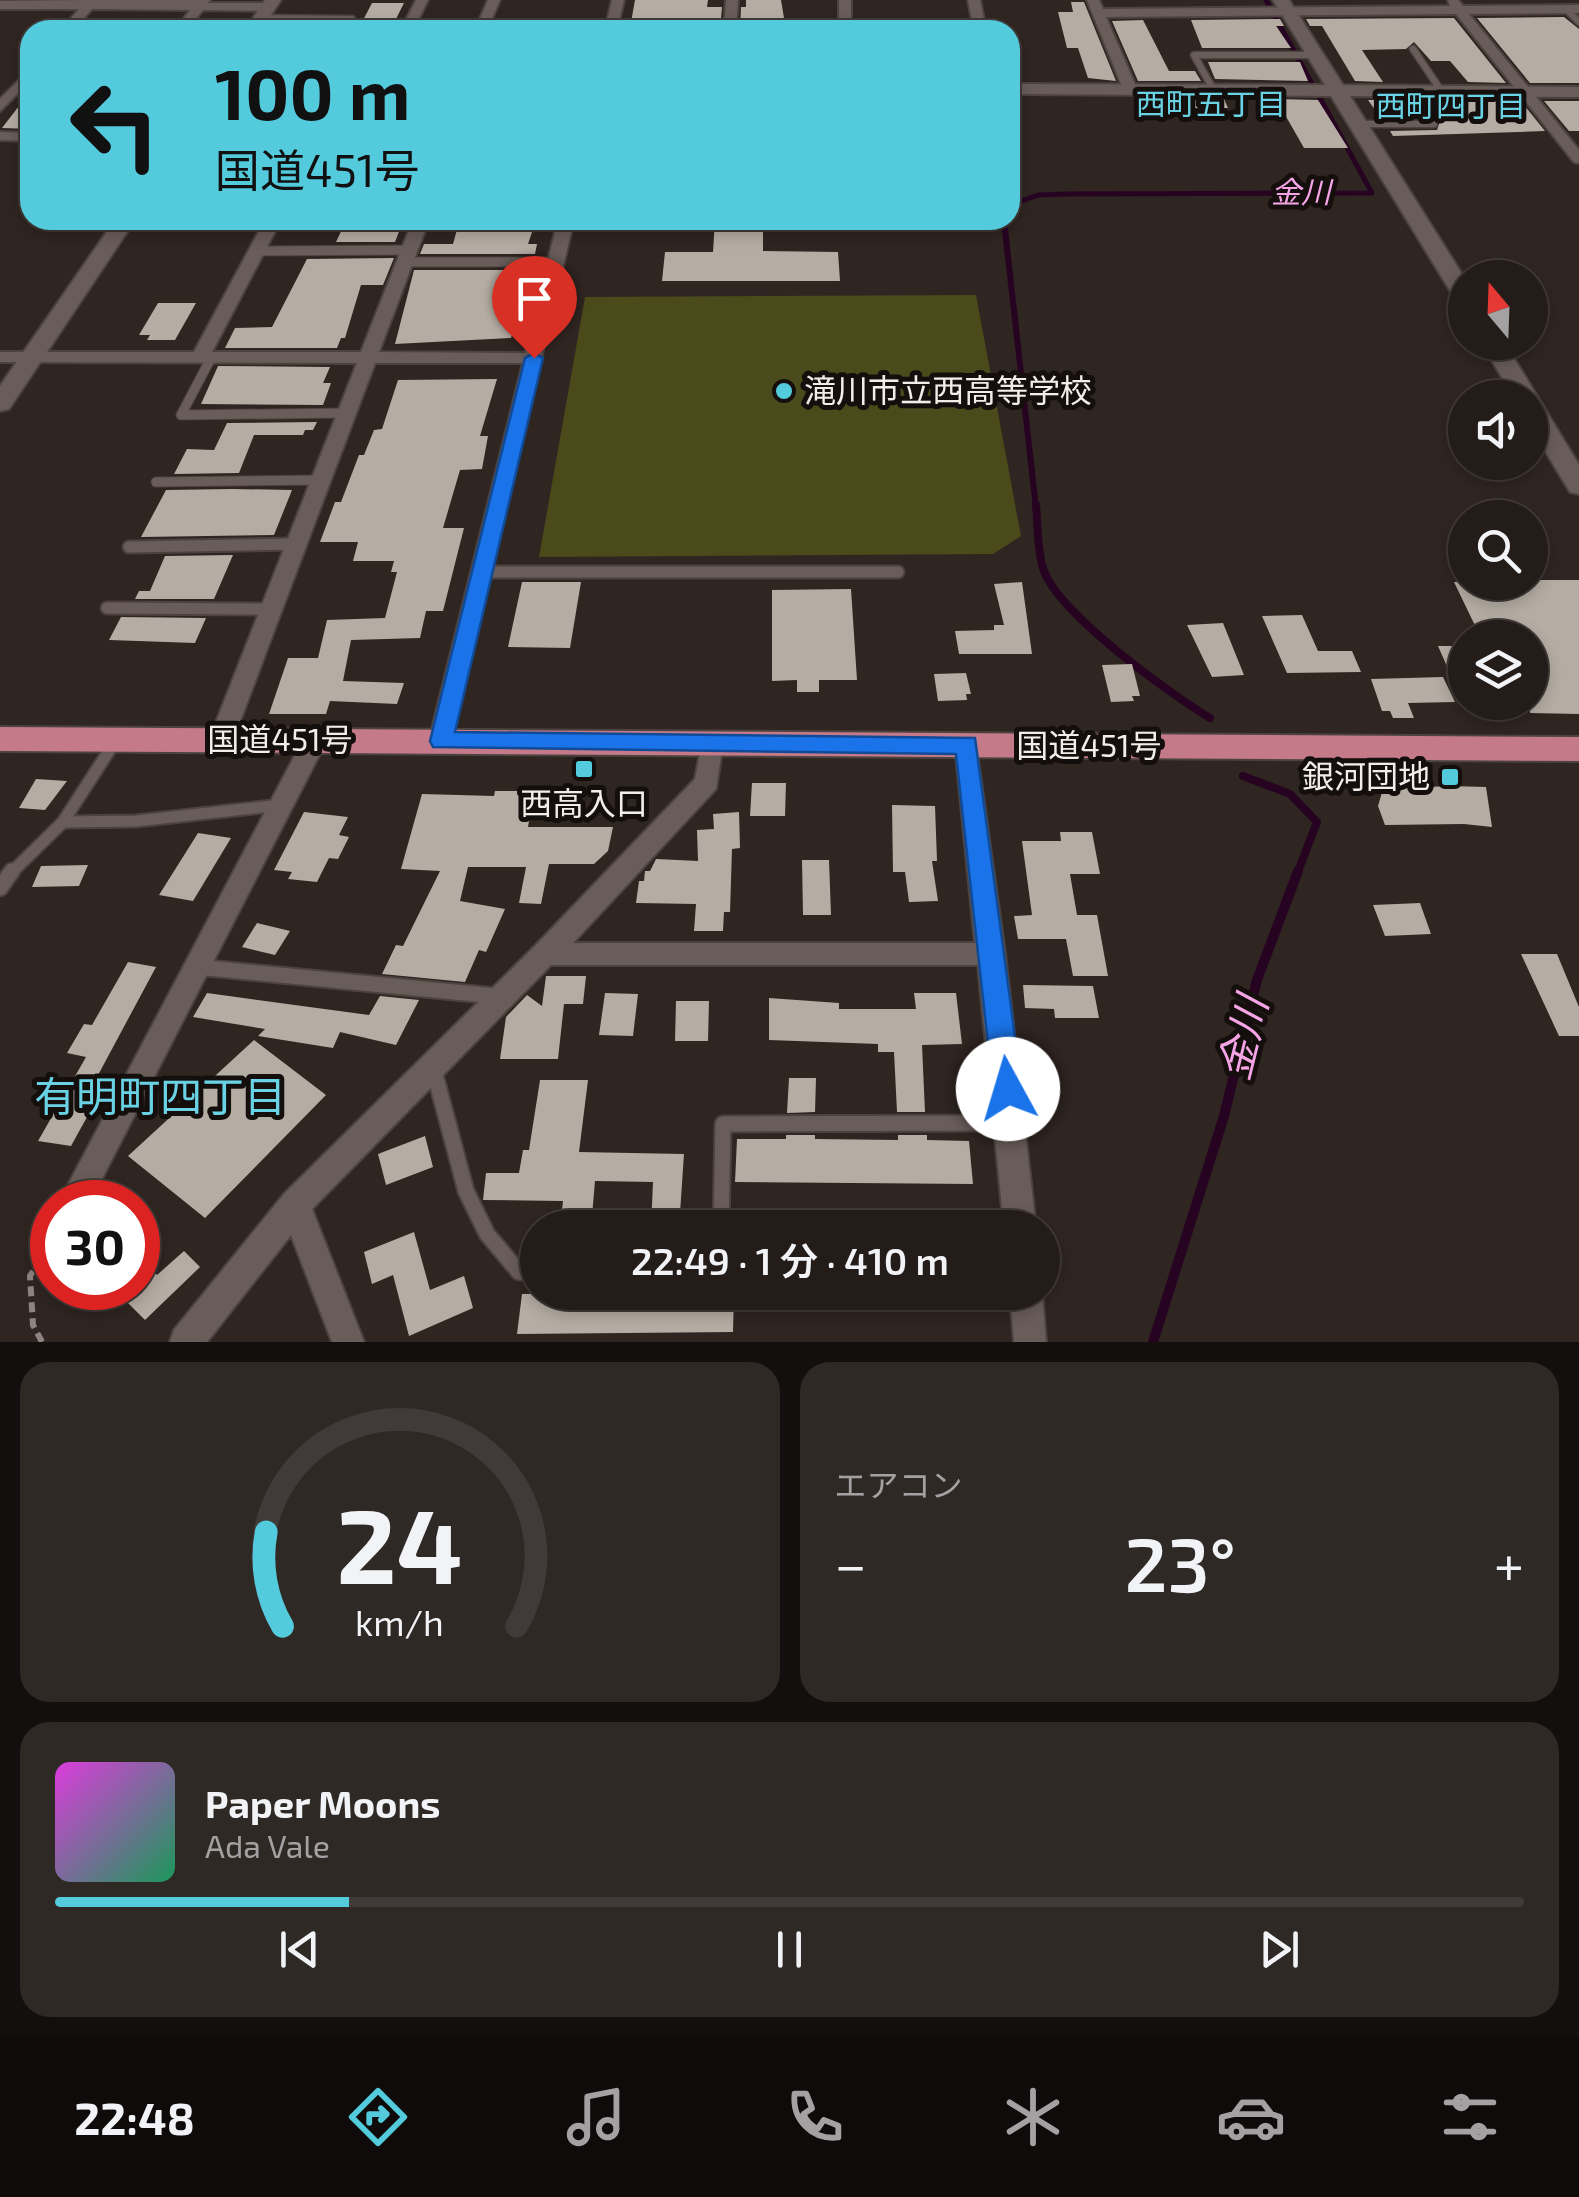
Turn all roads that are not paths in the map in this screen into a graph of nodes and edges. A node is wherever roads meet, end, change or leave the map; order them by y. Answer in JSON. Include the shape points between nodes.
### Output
{"nodes":[{"id":1,"x":91,"y":3,"type":"edge"},
{"id":2,"x":201,"y":3,"type":"edge"},
{"id":3,"x":1284,"y":5,"type":"edge"},
{"id":4,"x":1455,"y":5,"type":"edge"},
{"id":5,"x":0,"y":6,"type":"edge"},
{"id":6,"x":1095,"y":6,"type":"edge"},
{"id":7,"x":1163,"y":6,"type":"edge"},
{"id":8,"x":1574,"y":7,"type":"edge"},
{"id":9,"x":264,"y":14,"type":"edge"},
{"id":10,"x":351,"y":20,"type":"edge"},
{"id":11,"x":1579,"y":22,"type":"edge"},
{"id":12,"x":1413,"y":49,"type":"dead end"},
{"id":13,"x":1315,"y":55,"type":"junction"},
{"id":14,"x":20,"y":84,"type":"edge"},
{"id":15,"x":1020,"y":89,"type":"edge"},
{"id":16,"x":1130,"y":89,"type":"junction"},
{"id":17,"x":1212,"y":89,"type":"junction"},
{"id":18,"x":1338,"y":92,"type":"junction"},
{"id":19,"x":1442,"y":92,"type":"junction"},
{"id":20,"x":1526,"y":92,"type":"junction"},
{"id":21,"x":1579,"y":92,"type":"edge"},
{"id":22,"x":0,"y":107,"type":"edge"},
{"id":23,"x":1358,"y":124,"type":"junction"},
{"id":24,"x":1434,"y":124,"type":"dead end"},
{"id":25,"x":1579,"y":159,"type":"edge"},
{"id":26,"x":117,"y":230,"type":"edge"},
{"id":27,"x":268,"y":230,"type":"edge"},
{"id":28,"x":417,"y":230,"type":"edge"},
{"id":29,"x":564,"y":230,"type":"edge"},
{"id":30,"x":257,"y":251,"type":"junction"},
{"id":31,"x":407,"y":256,"type":"junction"},
{"id":32,"x":556,"y":262,"type":"junction"},
{"id":33,"x":1448,"y":270,"type":"edge"},
{"id":34,"x":0,"y":357,"type":"edge"},
{"id":35,"x":33,"y":357,"type":"junction"},
{"id":36,"x":206,"y":358,"type":"junction"},
{"id":37,"x":369,"y":358,"type":"junction"},
{"id":38,"x":534,"y":358,"type":"junction"},
{"id":39,"x":0,"y":404,"type":"edge"},
{"id":40,"x":348,"y":414,"type":"junction"},
{"id":41,"x":1548,"y":435,"type":"edge"},
{"id":42,"x":322,"y":480,"type":"junction"},
{"id":43,"x":156,"y":482,"type":"dead end"},
{"id":44,"x":1579,"y":486,"type":"edge"},
{"id":45,"x":297,"y":544,"type":"junction"},
{"id":46,"x":129,"y":547,"type":"dead end"},
{"id":47,"x":484,"y":572,"type":"junction"},
{"id":48,"x":898,"y":572,"type":"dead end"},
{"id":49,"x":106,"y":608,"type":"dead end"},
{"id":50,"x":272,"y":609,"type":"junction"},
{"id":51,"x":0,"y":739,"type":"edge"},
{"id":52,"x":116,"y":740,"type":"junction"},
{"id":53,"x":221,"y":740,"type":"junction"},
{"id":54,"x":315,"y":740,"type":"junction"},
{"id":55,"x":442,"y":741,"type":"junction"},
{"id":56,"x":712,"y":743,"type":"junction"},
{"id":57,"x":966,"y":745,"type":"junction"},
{"id":58,"x":1579,"y":750,"type":"edge"},
{"id":59,"x":281,"y":805,"type":"junction"},
{"id":60,"x":63,"y":822,"type":"junction"},
{"id":61,"x":0,"y":888,"type":"edge"},
{"id":62,"x":545,"y":954,"type":"junction"},
{"id":63,"x":992,"y":954,"type":"junction"},
{"id":64,"x":197,"y":967,"type":"junction"},
{"id":65,"x":503,"y":997,"type":"junction"},
{"id":66,"x":433,"y":1067,"type":"junction"},
{"id":67,"x":1011,"y":1123,"type":"junction"},
{"id":68,"x":86,"y":1180,"type":"edge"},
{"id":69,"x":295,"y":1205,"type":"junction"},
{"id":70,"x":722,"y":1210,"type":"edge"},
{"id":71,"x":1018,"y":1210,"type":"edge"},
{"id":72,"x":520,"y":1272,"type":"edge"},
{"id":73,"x":1027,"y":1310,"type":"edge"},
{"id":74,"x":186,"y":1342,"type":"edge"},
{"id":75,"x":348,"y":1342,"type":"edge"},
{"id":76,"x":1030,"y":1342,"type":"edge"}],
"edges":[{"from":1,"to":2,"type":"street"},
{"from":1,"to":5,"type":"street"},
{"from":2,"to":9,"type":"street"},
{"from":3,"to":4,"type":"street"},
{"from":3,"to":7,"type":"street"},
{"from":3,"to":13,"type":"street"},
{"from":4,"to":8,"type":"street"},
{"from":4,"to":20,"type":"street"},
{"from":6,"to":7,"type":"street"},
{"from":6,"to":16,"type":"street"},
{"from":8,"to":11,"type":"lane"},
{"from":9,"to":10,"type":"lane"},
{"from":12,"to":19,"type":"lane"},
{"from":13,"to":17,"type":"lane","via":[[1194,54]]},
{"from":13,"to":18,"type":"street"},
{"from":14,"to":22,"type":"street"},
{"from":15,"to":16,"type":"street"},
{"from":16,"to":17,"type":"street"},
{"from":17,"to":18,"type":"street"},
{"from":18,"to":19,"type":"street"},
{"from":18,"to":23,"type":"street"},
{"from":19,"to":20,"type":"street"},
{"from":20,"to":21,"type":"street"},
{"from":20,"to":25,"type":"street"},
{"from":23,"to":24,"type":"lane"},
{"from":23,"to":33,"type":"street"},
{"from":26,"to":35,"type":"street"},
{"from":27,"to":30,"type":"street"},
{"from":28,"to":31,"type":"street"},
{"from":29,"to":32,"type":"street"},
{"from":30,"to":31,"type":"lane"},
{"from":30,"to":36,"type":"street"},
{"from":31,"to":32,"type":"lane"},
{"from":31,"to":37,"type":"street"},
{"from":32,"to":38,"type":"street"},
{"from":34,"to":35,"type":"street"},
{"from":35,"to":36,"type":"street"},
{"from":35,"to":39,"type":"street"},
{"from":36,"to":37,"type":"street"},
{"from":36,"to":40,"type":"lane","via":[[181,415]]},
{"from":37,"to":38,"type":"street"},
{"from":37,"to":40,"type":"street"},
{"from":38,"to":47,"type":"street"},
{"from":40,"to":42,"type":"street"},
{"from":41,"to":44,"type":"street"},
{"from":42,"to":43,"type":"lane"},
{"from":42,"to":45,"type":"street"},
{"from":45,"to":46,"type":"lane"},
{"from":45,"to":50,"type":"street"},
{"from":47,"to":48,"type":"lane"},
{"from":47,"to":55,"type":"street"},
{"from":49,"to":50,"type":"lane"},
{"from":50,"to":53,"type":"street"},
{"from":51,"to":52,"type":"highway","name":"国道451号"},
{"from":52,"to":53,"type":"highway","name":"国道451号"},
{"from":52,"to":60,"type":"lane"},
{"from":53,"to":54,"type":"highway","name":"国道451号"},
{"from":54,"to":55,"type":"highway","name":"国道451号"},
{"from":54,"to":59,"type":"street"},
{"from":55,"to":56,"type":"highway","name":"国道451号"},
{"from":56,"to":57,"type":"highway","name":"国道451号"},
{"from":56,"to":62,"type":"street","via":[[707,782]]},
{"from":57,"to":58,"type":"highway","name":"国道451号"},
{"from":57,"to":63,"type":"street"},
{"from":59,"to":60,"type":"lane"},
{"from":59,"to":64,"type":"street"},
{"from":60,"to":61,"type":"lane"},
{"from":62,"to":63,"type":"street"},
{"from":62,"to":65,"type":"street"},
{"from":63,"to":67,"type":"street"},
{"from":64,"to":65,"type":"lane"},
{"from":64,"to":68,"type":"street"},
{"from":65,"to":66,"type":"street"},
{"from":66,"to":69,"type":"street"},
{"from":66,"to":72,"type":"lane","via":[[466,1190],[487,1234]]},
{"from":67,"to":70,"type":"lane","via":[[723,1124]]},
{"from":67,"to":71,"type":"street"},
{"from":69,"to":74,"type":"street"},
{"from":69,"to":75,"type":"street"},
{"from":73,"to":76,"type":"street"}]}
